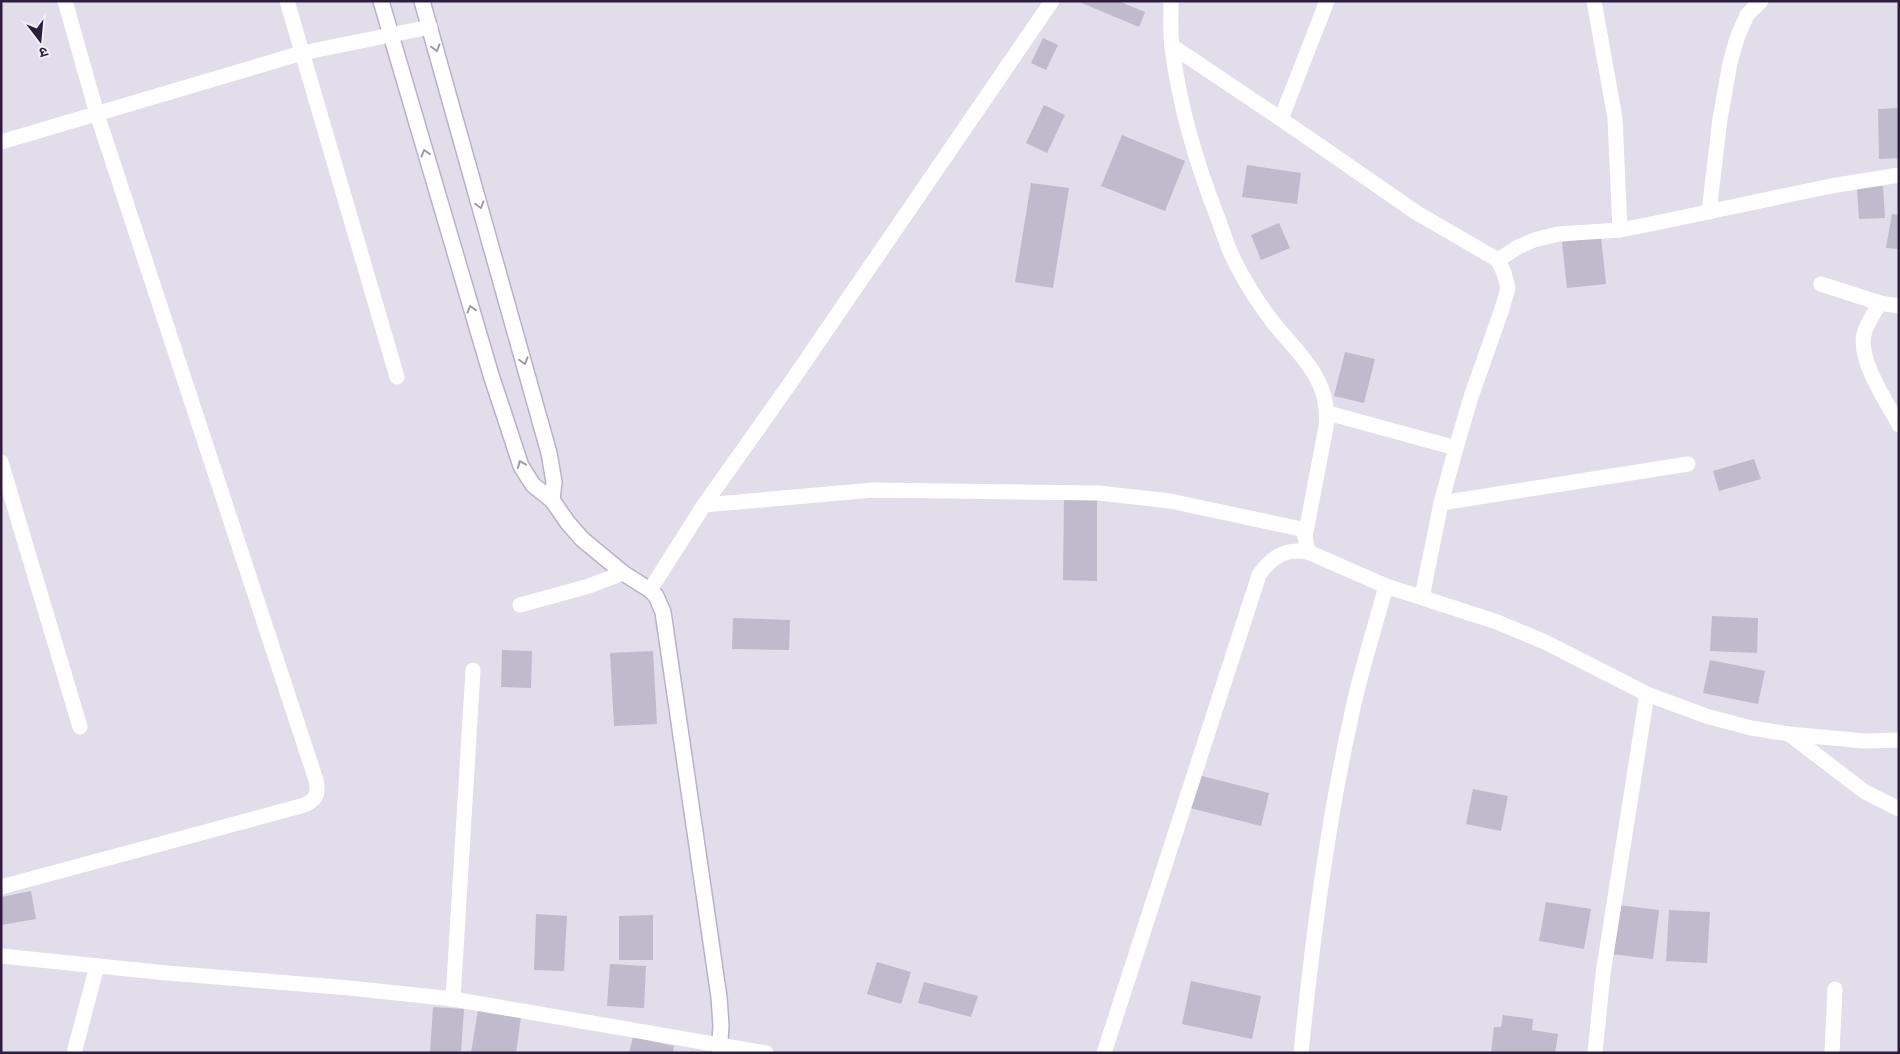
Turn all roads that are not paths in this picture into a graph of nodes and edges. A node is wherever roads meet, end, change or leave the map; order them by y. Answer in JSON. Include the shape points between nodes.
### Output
{"nodes":[{"id":1,"x":65,"y":1,"type":"edge"},
{"id":2,"x":287,"y":1,"type":"edge"},
{"id":3,"x":381,"y":1,"type":"edge"},
{"id":4,"x":422,"y":1,"type":"edge"},
{"id":5,"x":1052,"y":1,"type":"edge"},
{"id":6,"x":1171,"y":1,"type":"edge"},
{"id":7,"x":1327,"y":1,"type":"edge"},
{"id":8,"x":1594,"y":1,"type":"edge"},
{"id":9,"x":1760,"y":1,"type":"edge"},
{"id":10,"x":430,"y":27,"type":"junction"},
{"id":11,"x":391,"y":36,"type":"junction"},
{"id":12,"x":1172,"y":46,"type":"junction"},
{"id":13,"x":302,"y":53,"type":"junction"},
{"id":14,"x":97,"y":114,"type":"junction"},
{"id":15,"x":1282,"y":119,"type":"junction"},
{"id":16,"x":1,"y":142,"type":"edge"},
{"id":17,"x":1899,"y":175,"type":"edge"},
{"id":18,"x":1709,"y":212,"type":"junction"},
{"id":19,"x":1620,"y":230,"type":"junction"},
{"id":20,"x":1498,"y":260,"type":"junction"},
{"id":21,"x":1821,"y":284,"type":"dead end"},
{"id":22,"x":1880,"y":303,"type":"junction"},
{"id":23,"x":1899,"y":306,"type":"edge"},
{"id":24,"x":398,"y":377,"type":"dead end"},
{"id":25,"x":1328,"y":413,"type":"junction"},
{"id":26,"x":1899,"y":425,"type":"edge"},
{"id":27,"x":1456,"y":448,"type":"junction"},
{"id":28,"x":1,"y":462,"type":"edge"},
{"id":29,"x":1688,"y":464,"type":"dead end"},
{"id":30,"x":552,"y":500,"type":"junction"},
{"id":31,"x":1441,"y":503,"type":"junction"},
{"id":32,"x":704,"y":505,"type":"junction"},
{"id":33,"x":1306,"y":530,"type":"junction"},
{"id":34,"x":1308,"y":552,"type":"junction"},
{"id":35,"x":623,"y":573,"type":"junction"},
{"id":36,"x":1386,"y":586,"type":"junction"},
{"id":37,"x":650,"y":590,"type":"junction"},
{"id":38,"x":1422,"y":597,"type":"junction"},
{"id":39,"x":520,"y":605,"type":"dead end"},
{"id":40,"x":473,"y":670,"type":"dead end"},
{"id":41,"x":1647,"y":694,"type":"junction"},
{"id":42,"x":80,"y":727,"type":"dead end"},
{"id":43,"x":1788,"y":734,"type":"junction"},
{"id":44,"x":1899,"y":740,"type":"edge"},
{"id":45,"x":1899,"y":809,"type":"edge"},
{"id":46,"x":1,"y":887,"type":"edge"},
{"id":47,"x":1,"y":956,"type":"edge"},
{"id":48,"x":97,"y":966,"type":"junction"},
{"id":49,"x":1835,"y":989,"type":"dead end"},
{"id":50,"x":453,"y":999,"type":"junction"},
{"id":51,"x":720,"y":1048,"type":"edge"},
{"id":52,"x":74,"y":1053,"type":"edge"},
{"id":53,"x":766,"y":1053,"type":"edge"},
{"id":54,"x":1104,"y":1053,"type":"edge"},
{"id":55,"x":1302,"y":1053,"type":"edge"},
{"id":56,"x":1595,"y":1053,"type":"edge"},
{"id":57,"x":1832,"y":1053,"type":"edge"}],
"edges":[{"from":1,"to":14,"type":"street"},
{"from":2,"to":13,"type":"street"},
{"from":3,"to":11,"type":"street"},
{"from":4,"to":10,"type":"street"},
{"from":5,"to":32,"type":"street"},
{"from":6,"to":12,"type":"street"},
{"from":7,"to":15,"type":"street"},
{"from":8,"to":19,"type":"street","via":[[1615,118]]},
{"from":9,"to":18,"type":"street","via":[[1747,15],[1730,63]]},
{"from":10,"to":11,"type":"street"},
{"from":10,"to":30,"type":"street","one_way":true,"via":[[549,453],[554,482]]},
{"from":11,"to":13,"type":"street"},
{"from":30,"to":11,"type":"street","one_way":true,"via":[[533,485],[521,466]]},
{"from":12,"to":15,"type":"street"},
{"from":12,"to":25,"type":"street","via":[[1187,126],[1206,189],[1234,261],[1254,295],[1318,379]]},
{"from":13,"to":14,"type":"street"},
{"from":13,"to":24,"type":"street"},
{"from":14,"to":16,"type":"street"},
{"from":14,"to":46,"type":"street","via":[[318,791],[311,803]]},
{"from":15,"to":20,"type":"street","via":[[1417,213]]},
{"from":17,"to":18,"type":"street"},
{"from":18,"to":19,"type":"street"},
{"from":19,"to":20,"type":"street","via":[[1558,234],[1526,244]]},
{"from":20,"to":27,"type":"street","via":[[1508,288]]},
{"from":21,"to":22,"type":"street"},
{"from":22,"to":23,"type":"street"},
{"from":22,"to":26,"type":"street","via":[[1864,336],[1864,350],[1868,366]]},
{"from":25,"to":27,"type":"street"},
{"from":25,"to":33,"type":"street"},
{"from":27,"to":31,"type":"street"},
{"from":28,"to":42,"type":"street"},
{"from":29,"to":31,"type":"street"},
{"from":30,"to":35,"type":"street","via":[[582,540]]},
{"from":31,"to":38,"type":"street"},
{"from":32,"to":33,"type":"street","via":[[873,490],[1099,493],[1170,501]]},
{"from":32,"to":37,"type":"street"},
{"from":33,"to":34,"type":"street"},
{"from":34,"to":36,"type":"street"},
{"from":34,"to":54,"type":"street","via":[[1286,552],[1266,565],[1259,575]]},
{"from":35,"to":37,"type":"street"},
{"from":35,"to":39,"type":"street"},
{"from":36,"to":38,"type":"street"},
{"from":36,"to":55,"type":"street","via":[[1350,720],[1329,830],[1308,979]]},
{"from":37,"to":51,"type":"street","via":[[663,612],[719,997]]},
{"from":38,"to":41,"type":"street","via":[[1498,622],[1545,642]]},
{"from":40,"to":50,"type":"street"},
{"from":41,"to":43,"type":"street","via":[[1706,716]]},
{"from":41,"to":56,"type":"street","via":[[1603,974]]},
{"from":43,"to":44,"type":"street","via":[[1864,741]]},
{"from":43,"to":45,"type":"street","via":[[1864,792]]},
{"from":47,"to":48,"type":"street"},
{"from":48,"to":50,"type":"street"},
{"from":48,"to":52,"type":"street"},
{"from":49,"to":57,"type":"street"},
{"from":50,"to":51,"type":"street"},
{"from":51,"to":53,"type":"street"}]}
